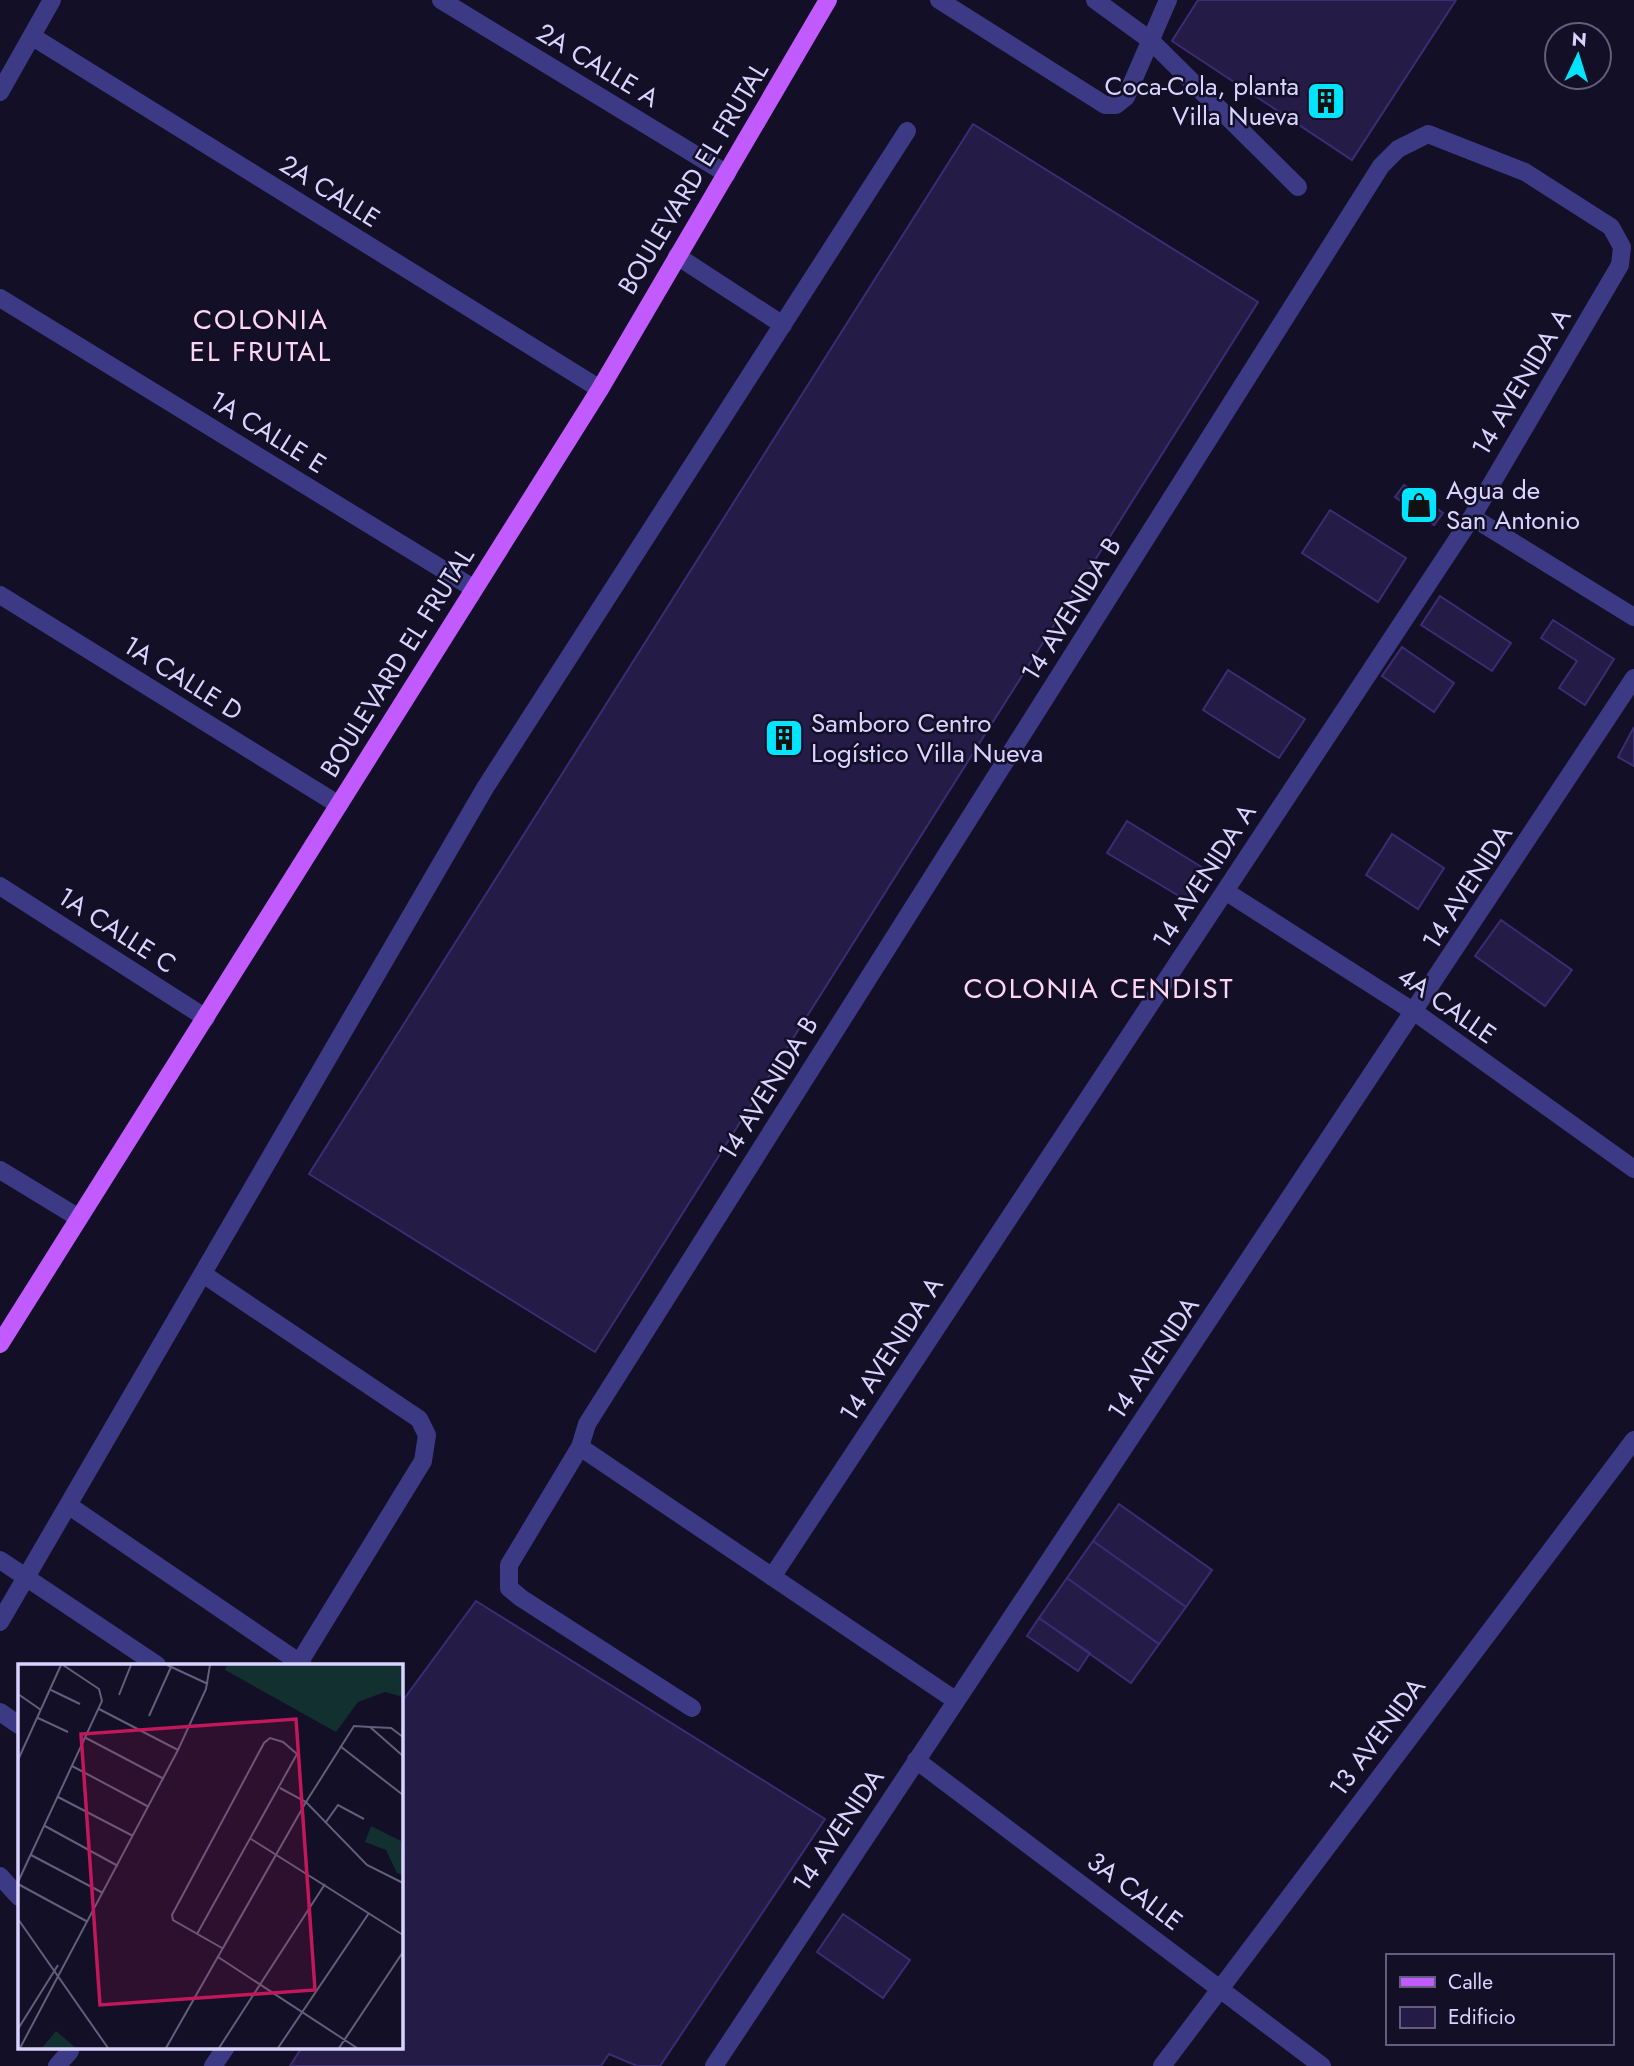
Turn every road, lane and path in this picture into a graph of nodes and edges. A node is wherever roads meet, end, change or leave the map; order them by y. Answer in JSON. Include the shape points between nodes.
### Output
{"nodes":[{"id":1,"x":52,"y":0,"type":"edge"},
{"id":2,"x":441,"y":0,"type":"edge"},
{"id":3,"x":828,"y":0,"type":"edge"},
{"id":4,"x":939,"y":0,"type":"edge"},
{"id":5,"x":1095,"y":0,"type":"edge"},
{"id":6,"x":1168,"y":0,"type":"edge"},
{"id":7,"x":33,"y":37,"type":"junction"},
{"id":8,"x":1150,"y":40,"type":"junction"},
{"id":9,"x":0,"y":93,"type":"edge"},
{"id":10,"x":907,"y":131,"type":"dead end"},
{"id":11,"x":727,"y":174,"type":"junction"},
{"id":12,"x":1298,"y":187,"type":"dead end"},
{"id":13,"x":677,"y":256,"type":"junction"},
{"id":14,"x":1620,"y":265,"type":"joint"},
{"id":15,"x":0,"y":298,"type":"edge"},
{"id":16,"x":783,"y":325,"type":"junction"},
{"id":17,"x":600,"y":389,"type":"junction"},
{"id":18,"x":1472,"y":517,"type":"junction"},
{"id":19,"x":474,"y":588,"type":"junction"},
{"id":20,"x":0,"y":595,"type":"edge"},
{"id":21,"x":1634,"y":617,"type":"edge"},
{"id":22,"x":1634,"y":678,"type":"edge"},
{"id":23,"x":339,"y":805,"type":"junction"},
{"id":24,"x":0,"y":886,"type":"edge"},
{"id":25,"x":1225,"y":891,"type":"junction"},
{"id":26,"x":1416,"y":1013,"type":"junction"},
{"id":27,"x":206,"y":1018,"type":"junction"},
{"id":28,"x":1634,"y":1169,"type":"edge"},
{"id":29,"x":0,"y":1170,"type":"edge"},
{"id":30,"x":79,"y":1218,"type":"junction"},
{"id":31,"x":203,"y":1274,"type":"junction"},
{"id":32,"x":0,"y":1344,"type":"edge"},
{"id":33,"x":1634,"y":1440,"type":"edge"},
{"id":34,"x":580,"y":1447,"type":"junction"},
{"id":35,"x":68,"y":1505,"type":"junction"},
{"id":36,"x":0,"y":1560,"type":"edge"},
{"id":37,"x":772,"y":1577,"type":"junction"},
{"id":38,"x":26,"y":1578,"type":"junction"},
{"id":39,"x":0,"y":1622,"type":"edge"},
{"id":40,"x":155,"y":1664,"type":"edge"},
{"id":41,"x":301,"y":1664,"type":"edge"},
{"id":42,"x":955,"y":1700,"type":"junction"},
{"id":43,"x":692,"y":1708,"type":"dead end"},
{"id":44,"x":0,"y":1712,"type":"edge"},
{"id":45,"x":18,"y":1724,"type":"edge"},
{"id":46,"x":916,"y":1760,"type":"junction"},
{"id":47,"x":0,"y":1876,"type":"edge"},
{"id":48,"x":18,"y":1896,"type":"edge"},
{"id":49,"x":1221,"y":1987,"type":"junction"},
{"id":50,"x":225,"y":2048,"type":"edge"},
{"id":51,"x":70,"y":2051,"type":"dead end"},
{"id":52,"x":57,"y":2066,"type":"edge"},
{"id":53,"x":213,"y":2066,"type":"edge"},
{"id":54,"x":714,"y":2066,"type":"edge"},
{"id":55,"x":1162,"y":2066,"type":"edge"},
{"id":56,"x":1322,"y":2066,"type":"edge"}],
"edges":[{"from":1,"to":7,"type":"street"},
{"from":2,"to":11,"type":"street","name":"2A CALLE A"},
{"from":3,"to":11,"type":"main road","name":"BOULEVARD EL FRUTAL"},
{"from":4,"to":8,"type":"street","via":[[1105,105],[1125,97]]},
{"from":5,"to":8,"type":"street"},
{"from":6,"to":8,"type":"street"},
{"from":7,"to":9,"type":"street"},
{"from":7,"to":17,"type":"street","name":"2A CALLE"},
{"from":8,"to":12,"type":"street"},
{"from":10,"to":16,"type":"street"},
{"from":11,"to":13,"type":"main road","name":"BOULEVARD EL FRUTAL"},
{"from":13,"to":16,"type":"street"},
{"from":13,"to":17,"type":"main road","name":"BOULEVARD EL FRUTAL"},
{"from":14,"to":18,"type":"street","name":"14 AVENIDA A"},
{"from":14,"to":34,"type":"street","name":"14 AVENIDA B","via":[[1622,247],[1611,227],[1525,172],[1428,134],[1398,149],[1381,166],[587,1424]]},
{"from":15,"to":19,"type":"street","name":"1A CALLE E"},
{"from":16,"to":31,"type":"street","via":[[485,788]]},
{"from":17,"to":19,"type":"main road","name":"BOULEVARD EL FRUTAL"},
{"from":18,"to":21,"type":"street"},
{"from":18,"to":25,"type":"street","name":"14 AVENIDA A"},
{"from":19,"to":23,"type":"main road","name":"BOULEVARD EL FRUTAL"},
{"from":20,"to":23,"type":"street","name":"1A CALLE D"},
{"from":22,"to":26,"type":"street","name":"14 AVENIDA"},
{"from":23,"to":27,"type":"main road","name":"BOULEVARD EL FRUTAL"},
{"from":24,"to":27,"type":"street","name":"1A CALLE C"},
{"from":25,"to":26,"type":"street","name":"4A CALLE"},
{"from":25,"to":37,"type":"street","name":"14 AVENIDA A"},
{"from":26,"to":28,"type":"street","name":"4A CALLE"},
{"from":26,"to":42,"type":"street","name":"14 AVENIDA"},
{"from":27,"to":30,"type":"main road","name":"BOULEVARD EL FRUTAL"},
{"from":29,"to":30,"type":"street"},
{"from":30,"to":32,"type":"main road","name":"BOULEVARD EL FRUTAL"},
{"from":31,"to":35,"type":"street"},
{"from":31,"to":41,"type":"street","via":[[419,1419],[428,1435],[423,1461]]},
{"from":33,"to":49,"type":"street","name":"13 AVENIDA"},
{"from":34,"to":37,"type":"street"},
{"from":34,"to":43,"type":"street","via":[[509,1565],[509,1588]]},
{"from":35,"to":38,"type":"street"},
{"from":35,"to":41,"type":"street"},
{"from":36,"to":38,"type":"street"},
{"from":37,"to":42,"type":"street"},
{"from":38,"to":39,"type":"street"},
{"from":38,"to":40,"type":"street"},
{"from":42,"to":46,"type":"street","name":"14 AVENIDA"},
{"from":44,"to":45,"type":"street"},
{"from":46,"to":49,"type":"street","name":"3A CALLE"},
{"from":46,"to":54,"type":"street","name":"14 AVENIDA"},
{"from":47,"to":48,"type":"street"},
{"from":49,"to":55,"type":"street","name":"13 AVENIDA"},
{"from":49,"to":56,"type":"street","name":"3A CALLE"},
{"from":50,"to":53,"type":"street"},
{"from":51,"to":52,"type":"street"}]}
